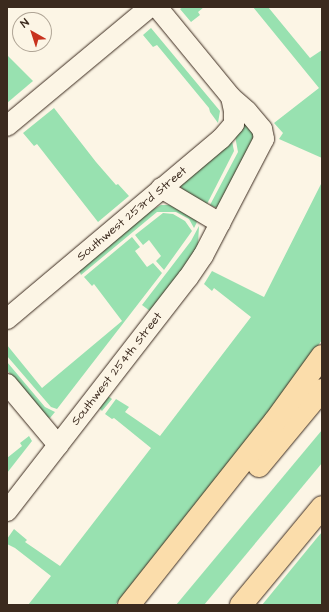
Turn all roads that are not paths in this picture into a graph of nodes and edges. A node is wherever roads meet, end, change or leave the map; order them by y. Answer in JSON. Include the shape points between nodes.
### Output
{"nodes":[{"id":1,"x":150,"y":7,"type":"edge"},
{"id":2,"x":157,"y":7,"type":"edge"},
{"id":3,"x":231,"y":97,"type":"junction"},
{"id":4,"x":7,"y":126,"type":"edge"},
{"id":5,"x":162,"y":188,"type":"junction"},
{"id":6,"x":220,"y":223,"type":"junction"},
{"id":7,"x":7,"y":319,"type":"edge"},
{"id":8,"x":322,"y":356,"type":"edge"},
{"id":9,"x":7,"y":384,"type":"edge"},
{"id":10,"x":322,"y":390,"type":"edge"},
{"id":11,"x":58,"y":445,"type":"junction"},
{"id":12,"x":7,"y":511,"type":"edge"},
{"id":13,"x":319,"y":511,"type":"edge"},
{"id":14,"x":129,"y":605,"type":"edge"},
{"id":15,"x":142,"y":605,"type":"edge"},
{"id":16,"x":241,"y":605,"type":"edge"}],
"edges":[{"from":1,"to":4,"type":"street"},
{"from":2,"to":3,"type":"street","name":"Southwest 254th Street"},
{"from":3,"to":5,"type":"street","name":"Southwest 253rd Street","via":[[235,118],[230,128],[217,143]]},
{"from":3,"to":6,"type":"street","name":"Southwest 254th Street","via":[[262,129],[264,139]]},
{"from":5,"to":6,"type":"street"},
{"from":5,"to":7,"type":"street","name":"Southwest 253rd Street"},
{"from":6,"to":11,"type":"street","name":"Southwest 254th Street","via":[[188,278]]},
{"from":8,"to":14,"type":"highway","via":[[275,421]]},
{"from":9,"to":11,"type":"street"},
{"from":10,"to":15,"type":"highway"},
{"from":11,"to":12,"type":"street","name":"Southwest 254th Street"},
{"from":13,"to":16,"type":"highway"}]}
